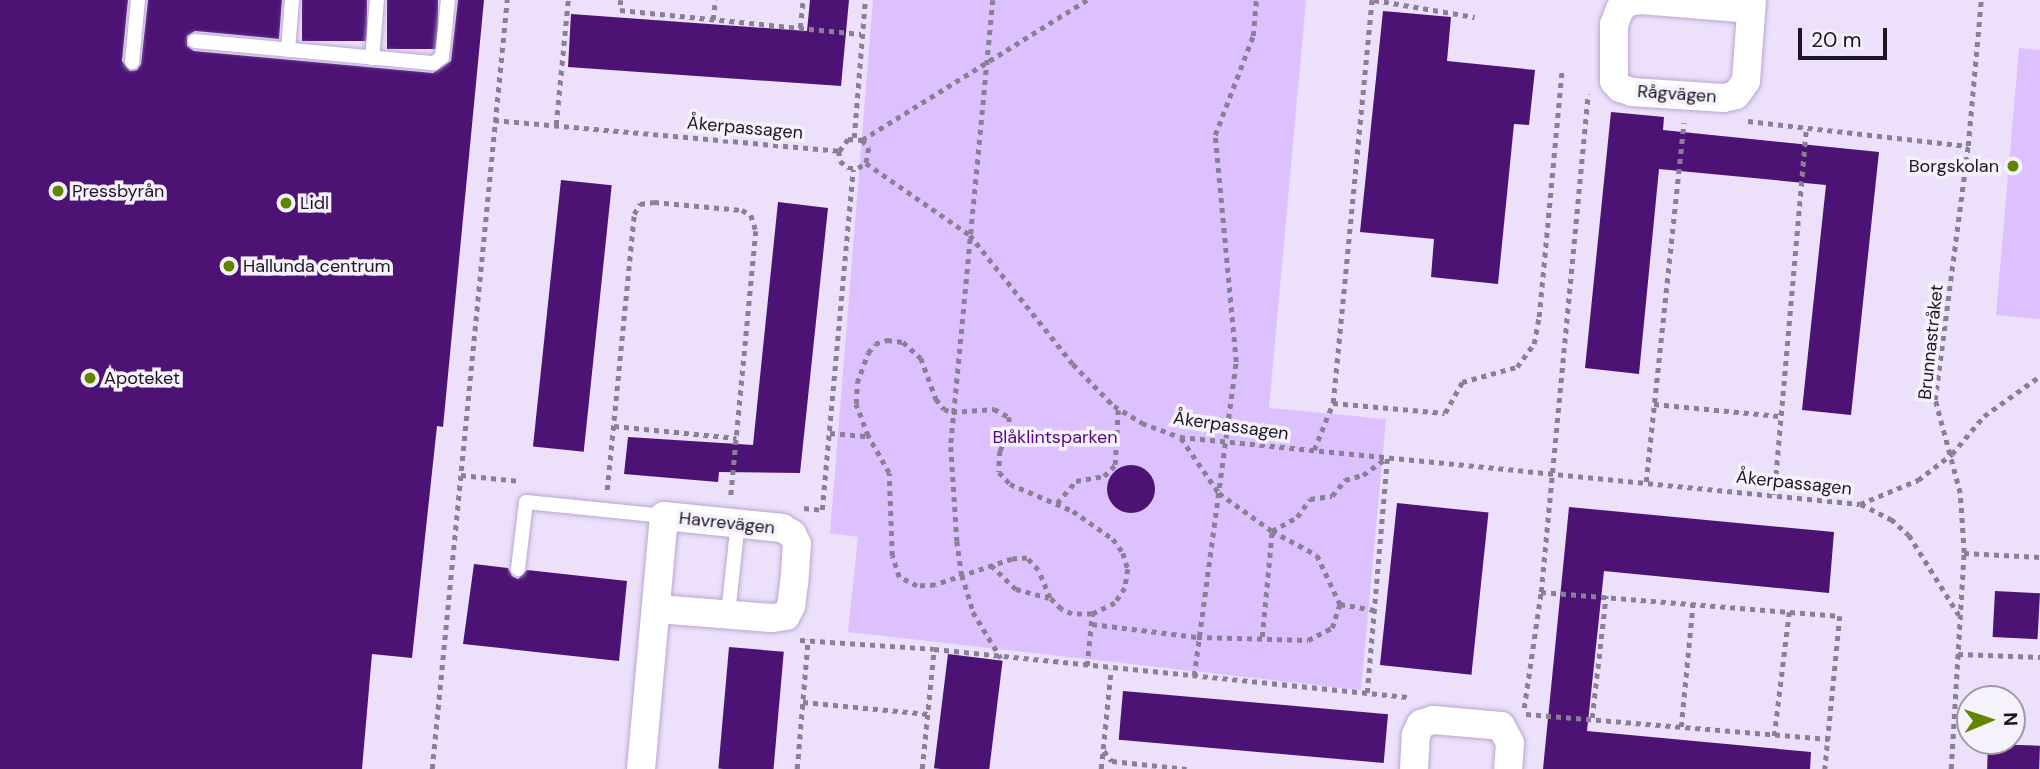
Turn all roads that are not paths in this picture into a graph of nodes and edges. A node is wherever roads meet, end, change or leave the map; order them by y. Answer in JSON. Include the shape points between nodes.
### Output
{"nodes":[{"id":1,"x":138,"y":0,"type":"edge"},
{"id":2,"x":292,"y":0,"type":"edge"},
{"id":3,"x":377,"y":0,"type":"edge"},
{"id":4,"x":448,"y":0,"type":"edge"},
{"id":5,"x":1751,"y":5,"type":"edge"},
{"id":6,"x":195,"y":41,"type":"dead end"},
{"id":7,"x":288,"y":50,"type":"junction"},
{"id":8,"x":372,"y":58,"type":"junction"},
{"id":9,"x":132,"y":62,"type":"dead end"},
{"id":10,"x":664,"y":516,"type":"junction"},
{"id":11,"x":733,"y":522,"type":"junction"},
{"id":12,"x":518,"y":569,"type":"dead end"},
{"id":13,"x":657,"y":609,"type":"junction"},
{"id":14,"x":728,"y":614,"type":"junction"},
{"id":15,"x":641,"y":769,"type":"edge"},
{"id":16,"x":1414,"y":769,"type":"edge"},
{"id":17,"x":1508,"y":769,"type":"edge"}],
"edges":[{"from":1,"to":9,"type":"lane"},
{"from":2,"to":7,"type":"lane"},
{"from":3,"to":8,"type":"lane"},
{"from":4,"to":8,"type":"lane","via":[[439,61]]},
{"from":5,"to":5,"type":"street","name":"Rågvägen","via":[[1628,2],[1614,25],[1614,81],[1632,92],[1724,98],[1736,94],[1746,81]]},
{"from":6,"to":7,"type":"lane"},
{"from":7,"to":8,"type":"lane"},
{"from":10,"to":11,"type":"street","name":"Havrevägen"},
{"from":10,"to":12,"type":"lane","via":[[526,502]]},
{"from":10,"to":13,"type":"street","name":"Havrevägen"},
{"from":11,"to":14,"type":"lane"},
{"from":11,"to":14,"type":"street","name":"Havrevägen","via":[[782,528],[797,544],[791,627],[771,618]]},
{"from":13,"to":14,"type":"street"},
{"from":13,"to":15,"type":"street","name":"Havrevägen"},
{"from":16,"to":17,"type":"street","via":[[1416,735],[1421,724],[1433,720],[1501,726],[1510,743]]}]}
